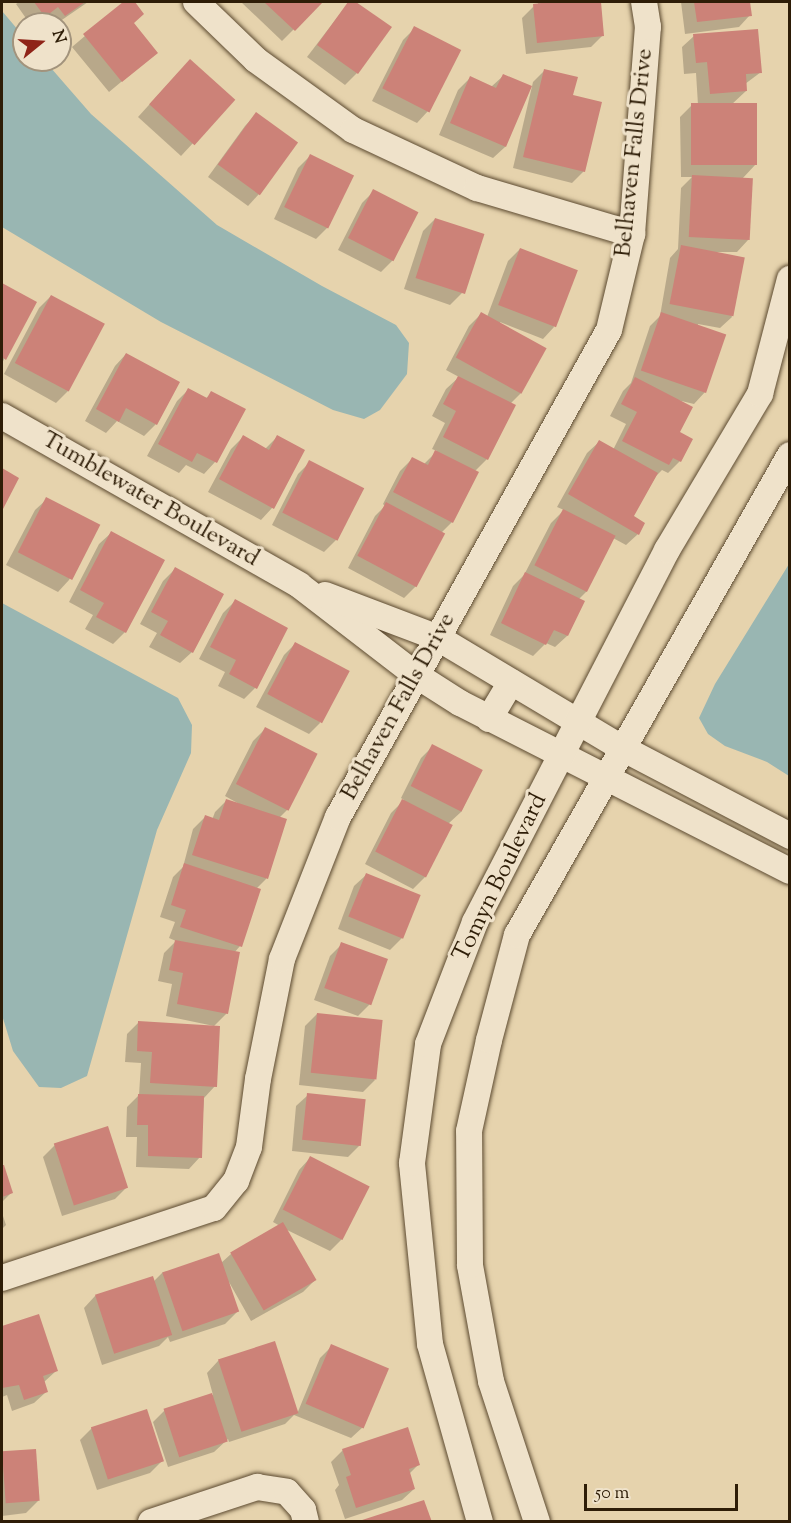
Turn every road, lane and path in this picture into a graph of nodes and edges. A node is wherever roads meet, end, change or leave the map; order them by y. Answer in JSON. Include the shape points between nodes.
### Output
{"nodes":[{"id":1,"x":196,"y":2,"type":"edge"},
{"id":2,"x":644,"y":2,"type":"edge"},
{"id":3,"x":632,"y":234,"type":"junction"},
{"id":4,"x":789,"y":279,"type":"edge"},
{"id":5,"x":2,"y":416,"type":"edge"},
{"id":6,"x":789,"y":455,"type":"edge"},
{"id":7,"x":299,"y":585,"type":"junction"},
{"id":8,"x":438,"y":638,"type":"junction"},
{"id":9,"x":416,"y":675,"type":"junction"},
{"id":10,"x":511,"y":682,"type":"junction"},
{"id":11,"x":489,"y":719,"type":"junction"},
{"id":12,"x":578,"y":722,"type":"junction"},
{"id":13,"x":622,"y":748,"type":"junction"},
{"id":14,"x":561,"y":756,"type":"junction"},
{"id":15,"x":605,"y":778,"type":"junction"},
{"id":16,"x":789,"y":836,"type":"edge"},
{"id":17,"x":789,"y":871,"type":"edge"},
{"id":18,"x":2,"y":1278,"type":"edge"},
{"id":19,"x":152,"y":1521,"type":"edge"},
{"id":20,"x":306,"y":1521,"type":"edge"},
{"id":21,"x":480,"y":1521,"type":"edge"},
{"id":22,"x":537,"y":1521,"type":"edge"}],
"edges":[{"from":1,"to":3,"type":"street","via":[[256,60],[353,130],[477,188]]},
{"from":2,"to":3,"type":"street","name":"Belhaven Falls Drive","via":[[648,27]]},
{"from":3,"to":8,"type":"street","name":"Belhaven Falls Drive","via":[[609,330]]},
{"from":4,"to":12,"type":"street","name":"Tomyn Boulevard","via":[[760,394],[667,550]]},
{"from":5,"to":7,"type":"street","name":"Tumblewater Boulevard"},
{"from":6,"to":13,"type":"street","name":"Tomyn Boulevard"},
{"from":7,"to":8,"type":"street","name":"Tumblewater Boulevard"},
{"from":7,"to":9,"type":"street","name":"Tumblewater Boulevard"},
{"from":8,"to":9,"type":"street","name":"Belhaven Falls Drive"},
{"from":8,"to":10,"type":"street","name":"Tumblewater Boulevard"},
{"from":9,"to":11,"type":"street","name":"Tumblewater Boulevard"},
{"from":9,"to":18,"type":"street","name":"Belhaven Falls Drive","via":[[338,817],[282,959],[249,1147],[236,1181],[214,1208]]},
{"from":10,"to":11,"type":"street"},
{"from":10,"to":12,"type":"street","name":"Tumblewater Boulevard"},
{"from":11,"to":14,"type":"street","name":"Tumblewater Boulevard"},
{"from":12,"to":13,"type":"street","name":"Tumblewater Boulevard"},
{"from":12,"to":14,"type":"street","name":"Tomyn Boulevard"},
{"from":13,"to":15,"type":"street","name":"Tomyn Boulevard"},
{"from":13,"to":16,"type":"street","name":"Tumblewater Boulevard"},
{"from":14,"to":15,"type":"street","name":"Tumblewater Boulevard"},
{"from":14,"to":21,"type":"street","name":"Tomyn Boulevard","via":[[475,922],[428,1044],[412,1164],[430,1344]]},
{"from":15,"to":17,"type":"street","name":"Tumblewater Boulevard"},
{"from":15,"to":22,"type":"street","name":"Tomyn Boulevard","via":[[518,935],[469,1131],[470,1265],[491,1381]]},
{"from":19,"to":20,"type":"street","via":[[257,1487],[287,1492],[303,1510]]}]}
